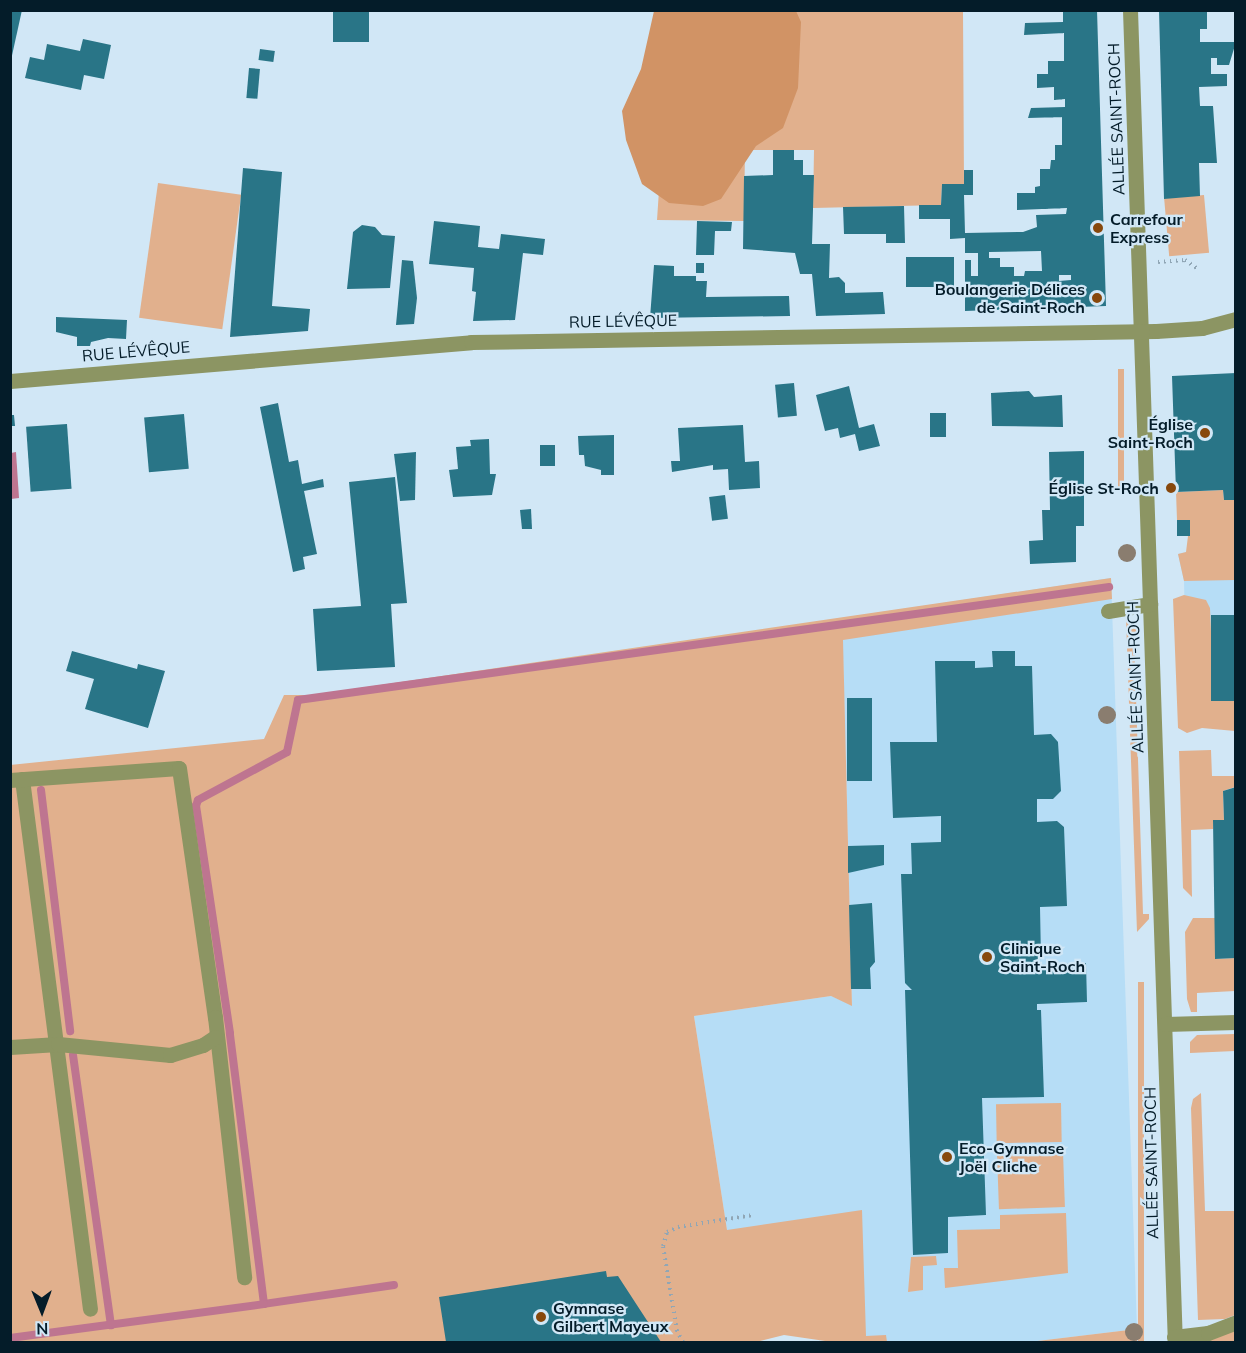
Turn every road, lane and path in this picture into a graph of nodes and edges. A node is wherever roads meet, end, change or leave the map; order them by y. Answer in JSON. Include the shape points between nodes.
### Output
{"nodes":[{"id":1,"x":1130,"y":10,"type":"edge"},
{"id":2,"x":1139,"y":263,"type":"junction"},
{"id":3,"x":1198,"y":269,"type":"dead end"},
{"id":4,"x":1236,"y":319,"type":"edge"},
{"id":5,"x":1141,"y":332,"type":"junction"},
{"id":6,"x":10,"y":381,"type":"edge"},
{"id":7,"x":1150,"y":604,"type":"junction"},
{"id":8,"x":1108,"y":611,"type":"dead end"},
{"id":9,"x":16,"y":779,"type":"edge"},
{"id":10,"x":1236,"y":1022,"type":"edge"},
{"id":11,"x":1165,"y":1024,"type":"junction"},
{"id":12,"x":215,"y":1037,"type":"junction"},
{"id":13,"x":58,"y":1044,"type":"junction"},
{"id":14,"x":10,"y":1047,"type":"edge"},
{"id":15,"x":753,"y":1215,"type":"dead end"},
{"id":16,"x":244,"y":1277,"type":"dead end"},
{"id":17,"x":90,"y":1309,"type":"dead end"},
{"id":18,"x":1236,"y":1322,"type":"edge"},
{"id":19,"x":1174,"y":1340,"type":"edge"},
{"id":20,"x":683,"y":1342,"type":"edge"}],
"edges":[{"from":1,"to":2,"type":"street","name":"ALLÉE SAINT-ROCH"},
{"from":2,"to":3,"type":"path","via":[[1185,260]]},
{"from":2,"to":5,"type":"street","name":"ALLÉE SAINT-ROCH"},
{"from":4,"to":5,"type":"street","name":"RUE LÉVÊQUE","via":[[1202,328]]},
{"from":5,"to":6,"type":"street","name":"RUE LÉVÊQUE","via":[[471,342]]},
{"from":5,"to":7,"type":"street","name":"ALLÉE SAINT-ROCH"},
{"from":7,"to":8,"type":"street"},
{"from":7,"to":11,"type":"street","name":"ALLÉE SAINT-ROCH"},
{"from":9,"to":12,"type":"street","via":[[178,768]]},
{"from":9,"to":13,"type":"street"},
{"from":10,"to":11,"type":"street"},
{"from":11,"to":19,"type":"street","name":"ALLÉE SAINT-ROCH"},
{"from":12,"to":13,"type":"street","via":[[170,1055]]},
{"from":12,"to":16,"type":"street"},
{"from":13,"to":14,"type":"street"},
{"from":13,"to":17,"type":"street"},
{"from":15,"to":20,"type":"path","via":[[667,1232],[663,1246],[677,1331]]},
{"from":18,"to":19,"type":"street"}]}
